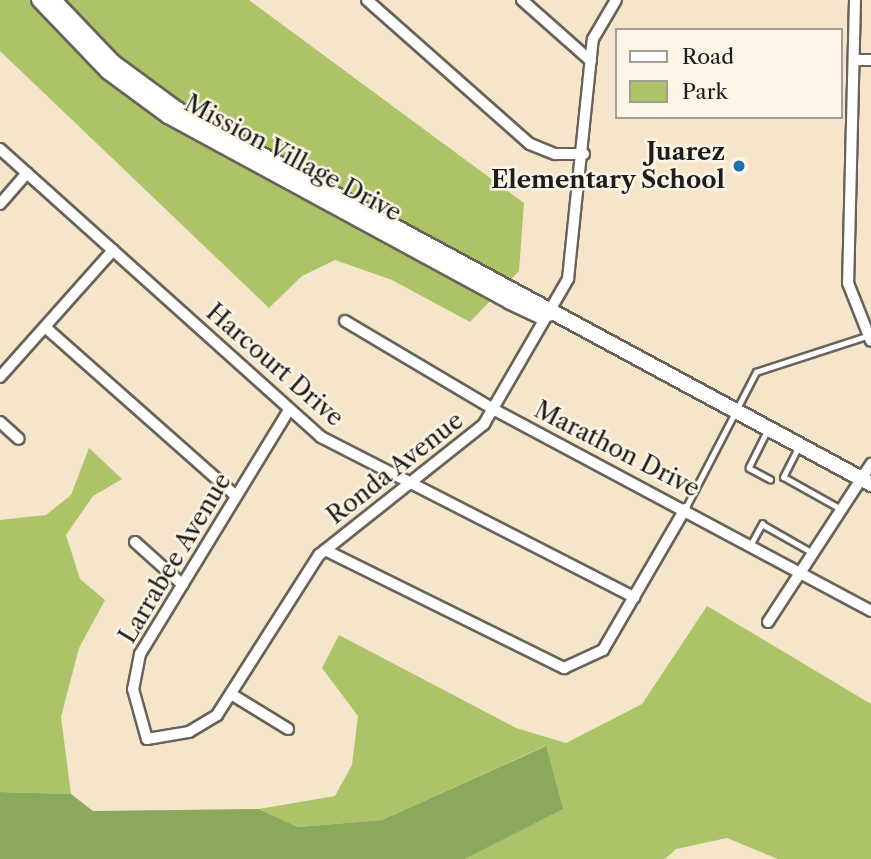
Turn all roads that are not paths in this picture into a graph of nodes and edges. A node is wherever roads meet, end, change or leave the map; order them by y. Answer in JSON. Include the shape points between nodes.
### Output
{"nodes":[{"id":1,"x":39,"y":0,"type":"edge"},
{"id":2,"x":54,"y":0,"type":"edge"},
{"id":3,"x":367,"y":0,"type":"edge"},
{"id":4,"x":522,"y":0,"type":"edge"},
{"id":5,"x":616,"y":0,"type":"edge"},
{"id":6,"x":855,"y":0,"type":"edge"},
{"id":7,"x":855,"y":60,"type":"junction"},
{"id":8,"x":871,"y":60,"type":"edge"},
{"id":9,"x":591,"y":61,"type":"junction"},
{"id":10,"x":0,"y":149,"type":"edge"},
{"id":11,"x":584,"y":154,"type":"junction"},
{"id":12,"x":27,"y":173,"type":"junction"},
{"id":13,"x":0,"y":204,"type":"edge"},
{"id":14,"x":113,"y":250,"type":"junction"},
{"id":15,"x":551,"y":313,"type":"junction"},
{"id":16,"x":345,"y":321,"type":"dead end"},
{"id":17,"x":45,"y":327,"type":"junction"},
{"id":18,"x":869,"y":339,"type":"edge"},
{"id":19,"x":0,"y":377,"type":"edge"},
{"id":20,"x":494,"y":409,"type":"junction"},
{"id":21,"x":289,"y":410,"type":"junction"},
{"id":22,"x":734,"y":411,"type":"junction"},
{"id":23,"x":0,"y":422,"type":"edge"},
{"id":24,"x":768,"y":429,"type":"junction"},
{"id":25,"x":19,"y":439,"type":"dead end"},
{"id":26,"x":800,"y":446,"type":"junction"},
{"id":27,"x":871,"y":464,"type":"edge"},
{"id":28,"x":770,"y":479,"type":"dead end"},
{"id":29,"x":866,"y":482,"type":"edge"},
{"id":30,"x":412,"y":483,"type":"junction"},
{"id":31,"x":236,"y":496,"type":"junction"},
{"id":32,"x":685,"y":509,"type":"junction"},
{"id":33,"x":842,"y":509,"type":"junction"},
{"id":34,"x":135,"y":542,"type":"dead end"},
{"id":35,"x":752,"y":542,"type":"junction"},
{"id":36,"x":325,"y":550,"type":"junction"},
{"id":37,"x":813,"y":554,"type":"junction"},
{"id":38,"x":803,"y":570,"type":"junction"},
{"id":39,"x":183,"y":585,"type":"junction"},
{"id":40,"x":634,"y":597,"type":"junction"},
{"id":41,"x":871,"y":611,"type":"edge"},
{"id":42,"x":768,"y":622,"type":"dead end"},
{"id":43,"x":231,"y":694,"type":"junction"},
{"id":44,"x":288,"y":729,"type":"dead end"},
{"id":45,"x":143,"y":736,"type":"joint"}],
"edges":[{"from":1,"to":15,"type":"main road","name":"Mission Village Drive","via":[[107,71],[168,116],[510,302],[540,317]]},
{"from":2,"to":15,"type":"main road","name":"Mission Village Drive","via":[[104,54],[162,100],[526,293]]},
{"from":3,"to":11,"type":"street","via":[[530,144],[555,154]]},
{"from":4,"to":9,"type":"street"},
{"from":5,"to":9,"type":"street","name":"Ronda Avenue","via":[[600,19]]},
{"from":6,"to":7,"type":"street"},
{"from":7,"to":8,"type":"street"},
{"from":7,"to":18,"type":"street","via":[[848,283]]},
{"from":9,"to":11,"type":"street","name":"Ronda Avenue"},
{"from":10,"to":12,"type":"street","name":"Harcourt Drive"},
{"from":11,"to":15,"type":"street","name":"Ronda Avenue","via":[[573,262]]},
{"from":12,"to":13,"type":"street"},
{"from":12,"to":14,"type":"street","name":"Harcourt Drive"},
{"from":14,"to":17,"type":"street"},
{"from":14,"to":21,"type":"street","name":"Harcourt Drive"},
{"from":15,"to":20,"type":"street","name":"Ronda Avenue"},
{"from":15,"to":22,"type":"main road","name":"Mission Village Drive"},
{"from":16,"to":20,"type":"street","name":"Marathon Drive"},
{"from":17,"to":19,"type":"street"},
{"from":17,"to":31,"type":"street"},
{"from":18,"to":22,"type":"lane","via":[[756,372]]},
{"from":20,"to":30,"type":"street","name":"Ronda Avenue","via":[[474,435]]},
{"from":20,"to":32,"type":"street","name":"Marathon Drive"},
{"from":21,"to":30,"type":"street","name":"Harcourt Drive","via":[[321,437]]},
{"from":21,"to":31,"type":"street","name":"Larrabee Avenue"},
{"from":22,"to":24,"type":"main road","name":"Mission Village Drive"},
{"from":22,"to":32,"type":"lane"},
{"from":23,"to":25,"type":"street"},
{"from":24,"to":26,"type":"main road","name":"Mission Village Drive"},
{"from":24,"to":28,"type":"lane","via":[[750,468]]},
{"from":26,"to":29,"type":"main road","name":"Mission Village Drive"},
{"from":26,"to":33,"type":"lane","via":[[784,477]]},
{"from":27,"to":29,"type":"street"},
{"from":29,"to":33,"type":"street"},
{"from":30,"to":36,"type":"street","name":"Ronda Avenue"},
{"from":30,"to":40,"type":"street","name":"Harcourt Drive"},
{"from":31,"to":39,"type":"street","name":"Larrabee Avenue"},
{"from":32,"to":35,"type":"street","name":"Marathon Drive"},
{"from":32,"to":40,"type":"street"},
{"from":33,"to":37,"type":"street"},
{"from":34,"to":39,"type":"street"},
{"from":35,"to":37,"type":"lane","via":[[762,524]]},
{"from":35,"to":38,"type":"street","name":"Marathon Drive"},
{"from":36,"to":40,"type":"street","via":[[547,664],[582,664],[603,650]]},
{"from":36,"to":43,"type":"street","name":"Ronda Avenue"},
{"from":37,"to":38,"type":"street"},
{"from":38,"to":41,"type":"street","name":"Marathon Drive"},
{"from":38,"to":42,"type":"street"},
{"from":39,"to":45,"type":"street","name":"Larrabee Avenue","via":[[133,675]]},
{"from":43,"to":44,"type":"street"},
{"from":43,"to":45,"type":"street","name":"Ronda Avenue","via":[[217,715],[190,732]]}]}
